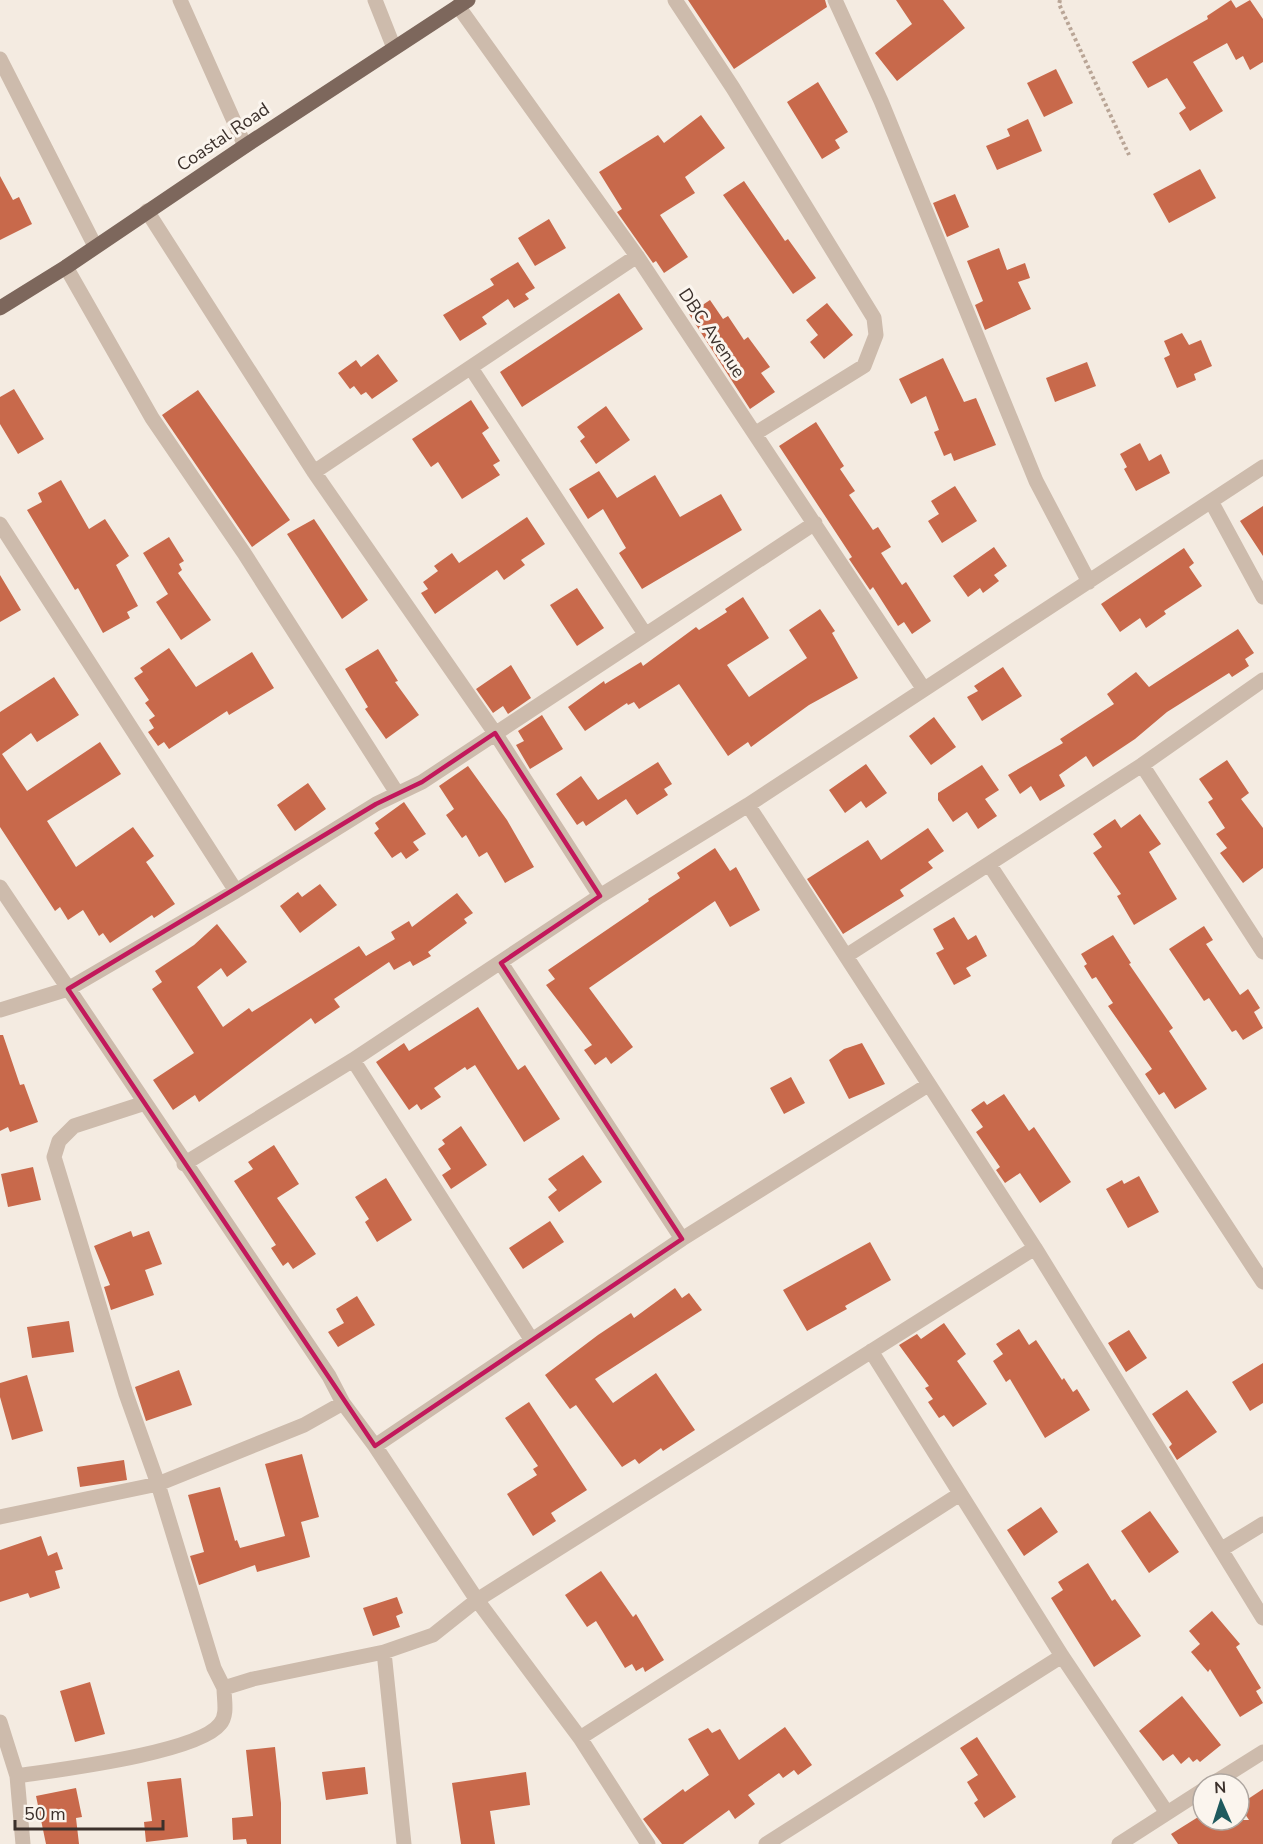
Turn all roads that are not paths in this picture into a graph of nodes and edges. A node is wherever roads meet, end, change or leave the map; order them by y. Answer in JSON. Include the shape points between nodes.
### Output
{"nodes":[{"id":1,"x":180,"y":0,"type":"edge"},
{"id":2,"x":375,"y":0,"type":"edge"},
{"id":3,"x":675,"y":0,"type":"edge"},
{"id":4,"x":834,"y":0,"type":"edge"},
{"id":5,"x":463,"y":3,"type":"edge"},
{"id":6,"x":394,"y":48,"type":"junction"},
{"id":7,"x":0,"y":59,"type":"edge"},
{"id":8,"x":245,"y":146,"type":"junction"},
{"id":9,"x":147,"y":211,"type":"junction"},
{"id":10,"x":95,"y":246,"type":"junction"},
{"id":11,"x":637,"y":256,"type":"junction"},
{"id":12,"x":66,"y":267,"type":"junction"},
{"id":13,"x":0,"y":308,"type":"edge"},
{"id":14,"x":471,"y":368,"type":"junction"},
{"id":15,"x":756,"y":434,"type":"junction"},
{"id":16,"x":1263,"y":467,"type":"edge"},
{"id":17,"x":314,"y":472,"type":"junction"},
{"id":18,"x":1212,"y":503,"type":"junction"},
{"id":19,"x":815,"y":523,"type":"junction"},
{"id":20,"x":0,"y":524,"type":"edge"},
{"id":21,"x":1089,"y":582,"type":"junction"},
{"id":22,"x":1263,"y":597,"type":"edge"},
{"id":23,"x":645,"y":634,"type":"junction"},
{"id":24,"x":1263,"y":680,"type":"edge"},
{"id":25,"x":923,"y":688,"type":"junction"},
{"id":26,"x":495,"y":733,"type":"junction"},
{"id":27,"x":1142,"y":765,"type":"junction"},
{"id":28,"x":397,"y":793,"type":"junction"},
{"id":29,"x":748,"y":805,"type":"junction"},
{"id":30,"x":989,"y":864,"type":"junction"},
{"id":31,"x":0,"y":887,"type":"edge"},
{"id":32,"x":236,"y":891,"type":"junction"},
{"id":33,"x":600,"y":896,"type":"junction"},
{"id":34,"x":1263,"y":952,"type":"edge"},
{"id":35,"x":846,"y":956,"type":"junction"},
{"id":36,"x":501,"y":963,"type":"junction"},
{"id":37,"x":68,"y":989,"type":"junction"},
{"id":38,"x":0,"y":1010,"type":"edge"},
{"id":39,"x":353,"y":1060,"type":"junction"},
{"id":40,"x":928,"y":1085,"type":"junction"},
{"id":41,"x":145,"y":1103,"type":"junction"},
{"id":42,"x":184,"y":1164,"type":"junction"},
{"id":43,"x":682,"y":1239,"type":"junction"},
{"id":44,"x":1035,"y":1248,"type":"junction"},
{"id":45,"x":1263,"y":1282,"type":"edge"},
{"id":46,"x":531,"y":1339,"type":"junction"},
{"id":47,"x":871,"y":1351,"type":"junction"},
{"id":48,"x":343,"y":1402,"type":"junction"},
{"id":49,"x":375,"y":1446,"type":"junction"},
{"id":50,"x":158,"y":1484,"type":"junction"},
{"id":51,"x":960,"y":1494,"type":"junction"},
{"id":52,"x":0,"y":1517,"type":"edge"},
{"id":53,"x":1263,"y":1524,"type":"edge"},
{"id":54,"x":1222,"y":1549,"type":"junction"},
{"id":55,"x":477,"y":1600,"type":"junction"},
{"id":56,"x":1263,"y":1618,"type":"edge"},
{"id":57,"x":384,"y":1652,"type":"junction"},
{"id":58,"x":1062,"y":1656,"type":"junction"},
{"id":59,"x":224,"y":1688,"type":"junction"},
{"id":60,"x":0,"y":1722,"type":"edge"},
{"id":61,"x":580,"y":1738,"type":"junction"},
{"id":62,"x":1263,"y":1752,"type":"edge"},
{"id":63,"x":1231,"y":1772,"type":"edge"},
{"id":64,"x":17,"y":1776,"type":"junction"},
{"id":65,"x":1191,"y":1798,"type":"edge"},
{"id":66,"x":1167,"y":1813,"type":"junction"},
{"id":67,"x":23,"y":1844,"type":"edge"},
{"id":68,"x":404,"y":1844,"type":"edge"},
{"id":69,"x":648,"y":1844,"type":"edge"},
{"id":70,"x":766,"y":1844,"type":"edge"},
{"id":71,"x":1119,"y":1844,"type":"edge"}],
"edges":[{"from":1,"to":8,"type":"street"},
{"from":2,"to":6,"type":"street"},
{"from":3,"to":15,"type":"street","via":[[874,318],[876,335],[864,366]]},
{"from":4,"to":21,"type":"street","via":[[886,111],[1036,481]]},
{"from":5,"to":6,"type":"main road","name":"Coastal Road"},
{"from":5,"to":11,"type":"street","name":"DBC Avenue"},
{"from":6,"to":8,"type":"main road","name":"Coastal Road"},
{"from":7,"to":10,"type":"street"},
{"from":8,"to":9,"type":"main road","name":"Coastal Road"},
{"from":9,"to":10,"type":"main road","name":"Coastal Road"},
{"from":9,"to":17,"type":"street"},
{"from":10,"to":12,"type":"main road","name":"Coastal Road"},
{"from":11,"to":14,"type":"street"},
{"from":11,"to":15,"type":"street","name":"DBC Avenue"},
{"from":12,"to":13,"type":"main road","name":"Coastal Road"},
{"from":12,"to":28,"type":"street","via":[[152,418],[244,553]]},
{"from":14,"to":17,"type":"street"},
{"from":14,"to":23,"type":"street"},
{"from":15,"to":19,"type":"street","name":"DBC Avenue"},
{"from":16,"to":18,"type":"street"},
{"from":17,"to":26,"type":"street"},
{"from":18,"to":21,"type":"street"},
{"from":18,"to":22,"type":"street"},
{"from":19,"to":23,"type":"street"},
{"from":19,"to":25,"type":"street","name":"DBC Avenue"},
{"from":20,"to":32,"type":"street"},
{"from":21,"to":25,"type":"street"},
{"from":23,"to":26,"type":"street"},
{"from":24,"to":27,"type":"street"},
{"from":25,"to":29,"type":"street"},
{"from":26,"to":28,"type":"street","via":[[422,782]]},
{"from":26,"to":33,"type":"street"},
{"from":27,"to":30,"type":"street"},
{"from":27,"to":34,"type":"street"},
{"from":28,"to":32,"type":"street"},
{"from":29,"to":33,"type":"street"},
{"from":29,"to":35,"type":"street"},
{"from":30,"to":35,"type":"street"},
{"from":30,"to":45,"type":"street"},
{"from":31,"to":37,"type":"street"},
{"from":32,"to":37,"type":"street"},
{"from":33,"to":36,"type":"street"},
{"from":35,"to":40,"type":"street"},
{"from":36,"to":39,"type":"street"},
{"from":36,"to":43,"type":"street"},
{"from":37,"to":38,"type":"street"},
{"from":37,"to":41,"type":"street"},
{"from":39,"to":42,"type":"street"},
{"from":39,"to":46,"type":"street"},
{"from":40,"to":43,"type":"street"},
{"from":40,"to":44,"type":"street"},
{"from":41,"to":42,"type":"street"},
{"from":41,"to":50,"type":"street","via":[[74,1126],[59,1141],[54,1157],[126,1394]]},
{"from":42,"to":48,"type":"street"},
{"from":43,"to":46,"type":"street"},
{"from":44,"to":47,"type":"street"},
{"from":44,"to":54,"type":"street"},
{"from":46,"to":49,"type":"street"},
{"from":47,"to":51,"type":"street"},
{"from":47,"to":55,"type":"street"},
{"from":48,"to":49,"type":"street"},
{"from":48,"to":50,"type":"street","via":[[304,1425]]},
{"from":49,"to":55,"type":"street"},
{"from":50,"to":52,"type":"street"},
{"from":50,"to":59,"type":"street","via":[[214,1668]]},
{"from":51,"to":58,"type":"street"},
{"from":51,"to":61,"type":"street"},
{"from":53,"to":54,"type":"street"},
{"from":54,"to":56,"type":"street"},
{"from":55,"to":57,"type":"street","via":[[432,1635]]},
{"from":55,"to":61,"type":"street"},
{"from":57,"to":59,"type":"street"},
{"from":57,"to":68,"type":"street"},
{"from":58,"to":66,"type":"street"},
{"from":58,"to":70,"type":"street"},
{"from":59,"to":64,"type":"street","via":[[225,1715],[220,1725],[207,1734],[136,1758]]},
{"from":60,"to":64,"type":"street"},
{"from":61,"to":69,"type":"street"},
{"from":62,"to":63,"type":"street"},
{"from":64,"to":67,"type":"street"},
{"from":65,"to":66,"type":"street"},
{"from":66,"to":71,"type":"street"}]}
